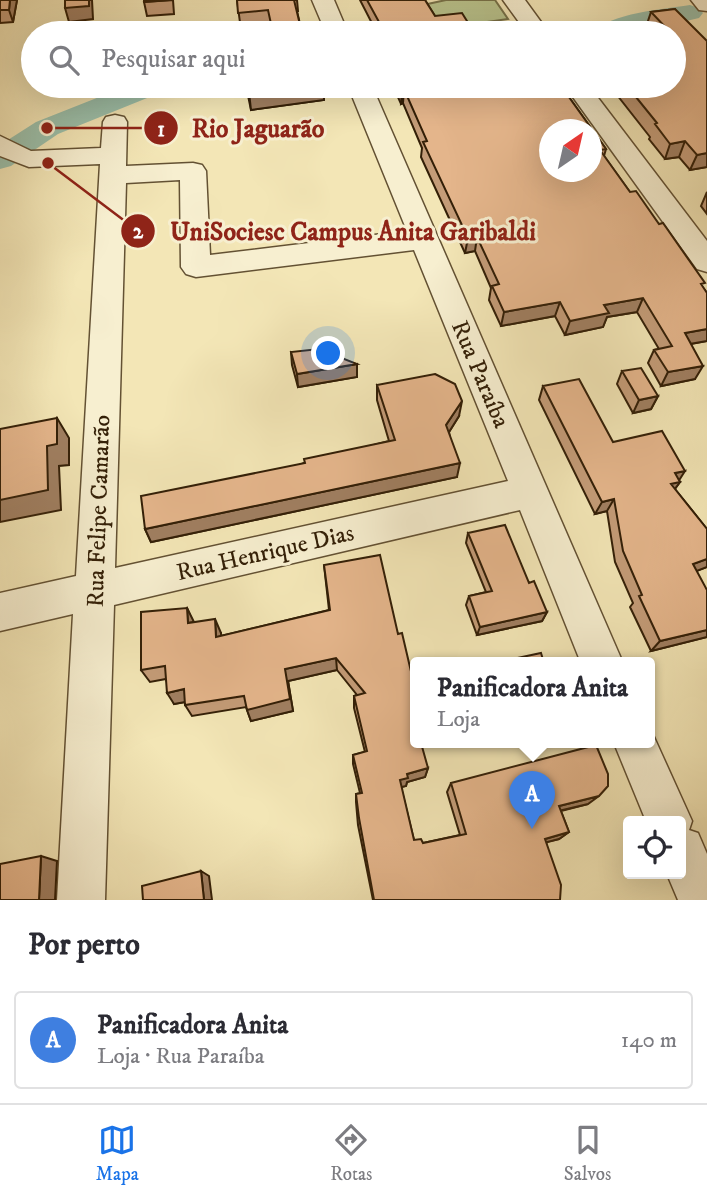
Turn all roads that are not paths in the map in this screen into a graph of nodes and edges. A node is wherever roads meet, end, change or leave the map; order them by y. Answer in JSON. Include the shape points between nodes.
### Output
{"nodes":[{"id":1,"x":323,"y":0,"type":"edge"},
{"id":2,"x":514,"y":0,"type":"edge"},
{"id":3,"x":702,"y":0,"type":"edge"},
{"id":4,"x":707,"y":5,"type":"edge"},
{"id":5,"x":332,"y":21,"type":"edge"},
{"id":6,"x":529,"y":21,"type":"edge"},
{"id":7,"x":364,"y":98,"type":"edge"},
{"id":8,"x":586,"y":98,"type":"edge"},
{"id":9,"x":6,"y":149,"type":"edge"},
{"id":10,"x":114,"y":151,"type":"junction"},
{"id":11,"x":424,"y":239,"type":"junction"},
{"id":12,"x":707,"y":261,"type":"edge"},
{"id":13,"x":531,"y":492,"type":"junction"},
{"id":14,"x":95,"y":591,"type":"junction"},
{"id":15,"x":0,"y":612,"type":"edge"},
{"id":16,"x":600,"y":657,"type":"edge"},
{"id":17,"x":638,"y":748,"type":"edge"},
{"id":18,"x":667,"y":816,"type":"edge"},
{"id":19,"x":686,"y":862,"type":"edge"},
{"id":20,"x":82,"y":900,"type":"edge"},
{"id":21,"x":702,"y":900,"type":"edge"}],
"edges":[{"from":1,"to":5,"type":"street"},
{"from":2,"to":6,"type":"street"},
{"from":3,"to":4,"type":"street"},
{"from":7,"to":11,"type":"street","name":"Rua Paraíba"},
{"from":8,"to":12,"type":"street"},
{"from":9,"to":10,"type":"street","via":[[29,159]]},
{"from":10,"to":11,"type":"street","via":[[192,171],[196,267]]},
{"from":10,"to":14,"type":"street","name":"Rua Felipe Camarão"},
{"from":11,"to":13,"type":"street","name":"Rua Paraíba"},
{"from":13,"to":14,"type":"street","name":"Rua Henrique Dias"},
{"from":13,"to":16,"type":"street","name":"Rua Paraíba"},
{"from":14,"to":15,"type":"street","name":"Rua Henrique Dias"},
{"from":14,"to":20,"type":"street","name":"Rua Felipe Camarão"},
{"from":17,"to":18,"type":"street"},
{"from":19,"to":21,"type":"street"}]}
